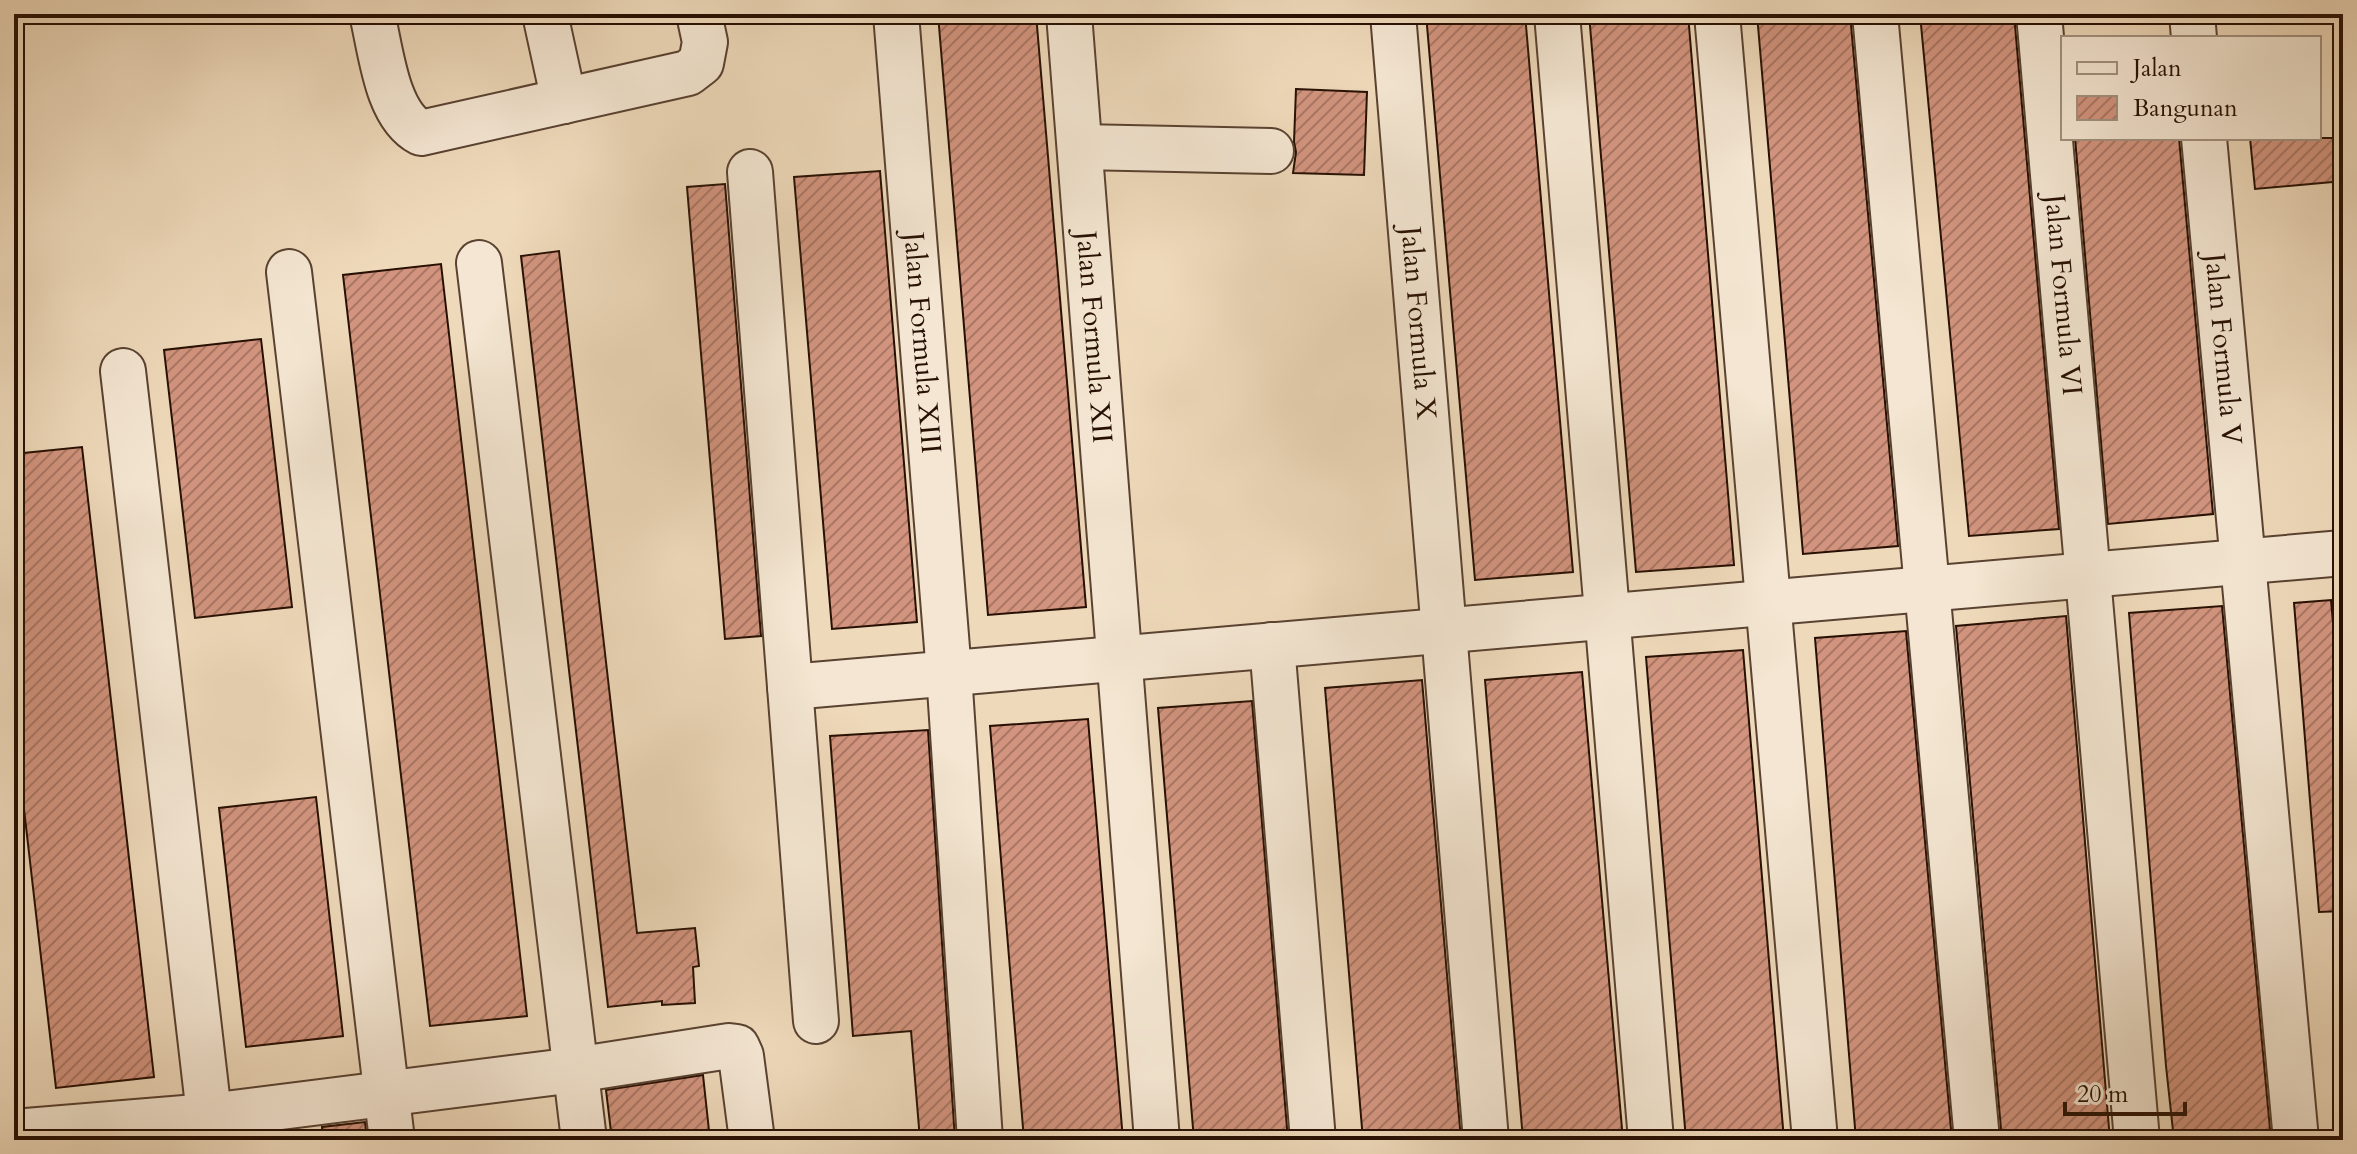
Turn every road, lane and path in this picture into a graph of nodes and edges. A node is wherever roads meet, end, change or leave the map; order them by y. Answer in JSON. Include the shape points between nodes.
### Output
{"nodes":[{"id":1,"x":372,"y":14,"type":"edge"},
{"id":2,"x":545,"y":14,"type":"edge"},
{"id":3,"x":699,"y":14,"type":"edge"},
{"id":4,"x":896,"y":14,"type":"edge"},
{"id":5,"x":1069,"y":14,"type":"edge"},
{"id":6,"x":1393,"y":14,"type":"edge"},
{"id":7,"x":1557,"y":14,"type":"edge"},
{"id":8,"x":1717,"y":14,"type":"edge"},
{"id":9,"x":1875,"y":14,"type":"edge"},
{"id":10,"x":2039,"y":14,"type":"edge"},
{"id":11,"x":2192,"y":14,"type":"edge"},
{"id":12,"x":2194,"y":36,"type":"edge"},
{"id":13,"x":564,"y":101,"type":"junction"},
{"id":14,"x":2204,"y":140,"type":"edge"},
{"id":15,"x":1080,"y":147,"type":"junction"},
{"id":16,"x":1271,"y":151,"type":"dead end"},
{"id":17,"x":750,"y":172,"type":"dead end"},
{"id":18,"x":479,"y":263,"type":"dead end"},
{"id":19,"x":289,"y":272,"type":"dead end"},
{"id":20,"x":123,"y":371,"type":"dead end"},
{"id":21,"x":2343,"y":553,"type":"edge"},
{"id":22,"x":2243,"y":562,"type":"junction"},
{"id":23,"x":2088,"y":576,"type":"junction"},
{"id":24,"x":1927,"y":589,"type":"junction"},
{"id":25,"x":1768,"y":603,"type":"junction"},
{"id":26,"x":1607,"y":617,"type":"junction"},
{"id":27,"x":1444,"y":631,"type":"junction"},
{"id":28,"x":1272,"y":645,"type":"junction"},
{"id":29,"x":1120,"y":659,"type":"junction"},
{"id":30,"x":949,"y":673,"type":"junction"},
{"id":31,"x":790,"y":687,"type":"junction"},
{"id":32,"x":816,"y":1021,"type":"dead end"},
{"id":33,"x":575,"y":1070,"type":"junction"},
{"id":34,"x":387,"y":1094,"type":"junction"},
{"id":35,"x":210,"y":1128,"type":"edge"},
{"id":36,"x":14,"y":1132,"type":"edge"},
{"id":37,"x":392,"y":1140,"type":"edge"},
{"id":38,"x":584,"y":1140,"type":"edge"},
{"id":39,"x":752,"y":1140,"type":"edge"},
{"id":40,"x":980,"y":1140,"type":"edge"},
{"id":41,"x":1157,"y":1140,"type":"edge"},
{"id":42,"x":1313,"y":1140,"type":"edge"},
{"id":43,"x":1486,"y":1140,"type":"edge"},
{"id":44,"x":1651,"y":1140,"type":"edge"},
{"id":45,"x":1815,"y":1140,"type":"edge"},
{"id":46,"x":1977,"y":1140,"type":"edge"},
{"id":47,"x":2137,"y":1140,"type":"edge"},
{"id":48,"x":2296,"y":1140,"type":"edge"}],
"edges":[{"from":1,"to":13,"type":"street","via":[[395,106],[408,126],[421,133]]},
{"from":2,"to":13,"type":"street"},
{"from":3,"to":13,"type":"street","via":[[705,42],[701,63],[688,73]]},
{"from":4,"to":30,"type":"street","name":"Jalan Formula XIII"},
{"from":5,"to":15,"type":"street","name":"Jalan Formula XII"},
{"from":6,"to":27,"type":"street","name":"Jalan Formula X"},
{"from":7,"to":26,"type":"street"},
{"from":8,"to":25,"type":"street"},
{"from":9,"to":24,"type":"street"},
{"from":10,"to":23,"type":"street","name":"Jalan Formula VI"},
{"from":11,"to":12,"type":"street"},
{"from":14,"to":22,"type":"street","name":"Jalan Formula V"},
{"from":15,"to":16,"type":"street"},
{"from":15,"to":29,"type":"street","name":"Jalan Formula XII"},
{"from":17,"to":31,"type":"street"},
{"from":18,"to":33,"type":"street"},
{"from":19,"to":34,"type":"street"},
{"from":20,"to":35,"type":"street"},
{"from":21,"to":22,"type":"street"},
{"from":22,"to":23,"type":"street"},
{"from":22,"to":48,"type":"street","name":"Jalan Formula V"},
{"from":23,"to":24,"type":"street"},
{"from":23,"to":47,"type":"street","name":"Jalan Formula VI"},
{"from":24,"to":25,"type":"street"},
{"from":24,"to":46,"type":"street"},
{"from":25,"to":26,"type":"street"},
{"from":25,"to":45,"type":"street"},
{"from":26,"to":27,"type":"street"},
{"from":26,"to":44,"type":"street"},
{"from":27,"to":28,"type":"street"},
{"from":27,"to":43,"type":"street","name":"Jalan Formula X"},
{"from":28,"to":29,"type":"street"},
{"from":28,"to":42,"type":"street"},
{"from":29,"to":30,"type":"street"},
{"from":29,"to":41,"type":"street","name":"Jalan Formula XII"},
{"from":30,"to":31,"type":"street"},
{"from":30,"to":40,"type":"street","name":"Jalan Formula XIII"},
{"from":31,"to":32,"type":"street"},
{"from":33,"to":34,"type":"street"},
{"from":33,"to":38,"type":"street"},
{"from":33,"to":39,"type":"street","via":[[737,1047]]},
{"from":34,"to":35,"type":"street"},
{"from":34,"to":37,"type":"street"},
{"from":35,"to":36,"type":"street"}]}
